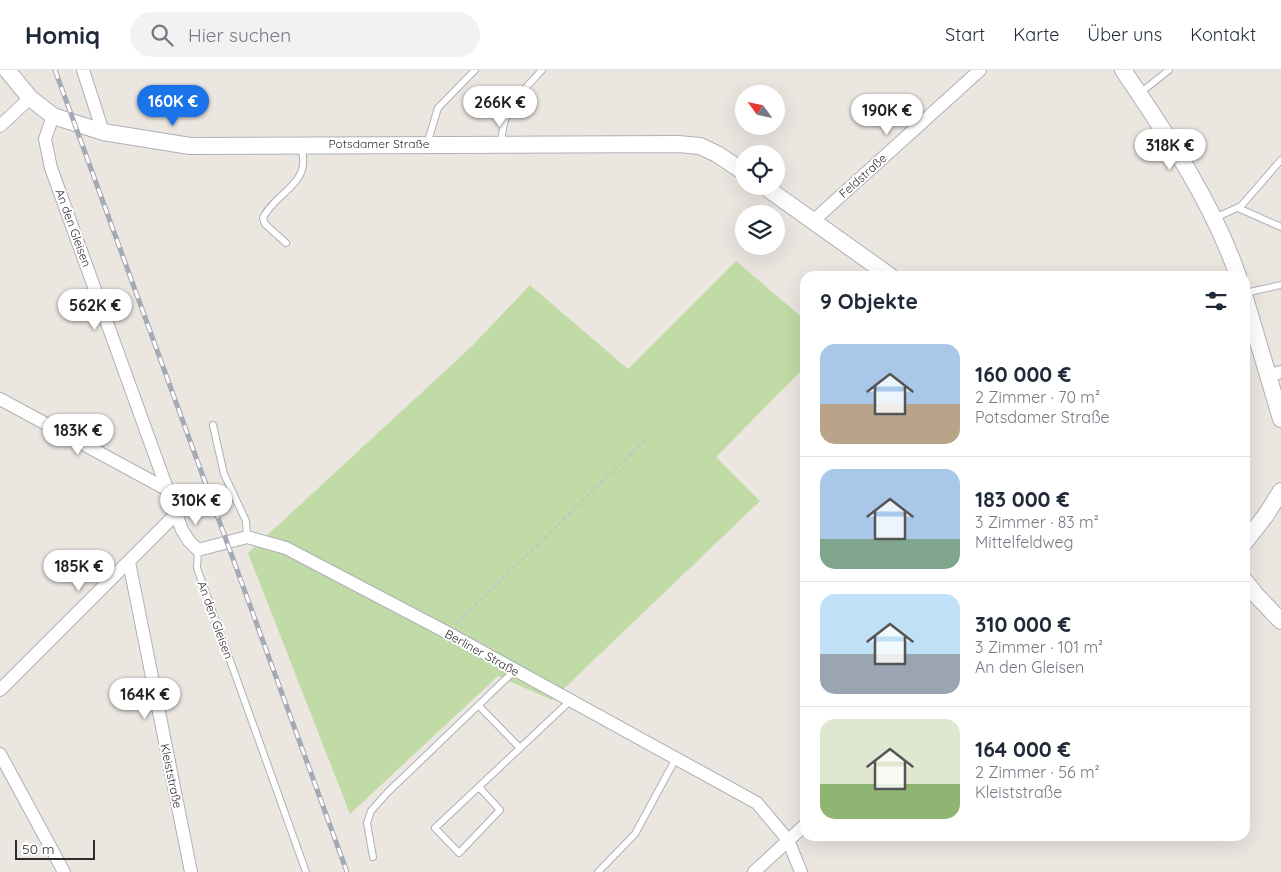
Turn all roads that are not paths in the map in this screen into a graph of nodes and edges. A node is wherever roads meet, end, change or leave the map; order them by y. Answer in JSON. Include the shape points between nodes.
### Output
{"nodes":[{"id":1,"x":7,"y":70,"type":"edge"},
{"id":2,"x":83,"y":70,"type":"edge"},
{"id":3,"x":474,"y":70,"type":"edge"},
{"id":4,"x":542,"y":70,"type":"edge"},
{"id":5,"x":980,"y":70,"type":"edge"},
{"id":6,"x":1123,"y":70,"type":"edge"},
{"id":7,"x":1169,"y":70,"type":"edge"},
{"id":8,"x":1139,"y":93,"type":"junction"},
{"id":9,"x":30,"y":98,"type":"junction"},
{"id":10,"x":48,"y":112,"type":"junction"},
{"id":11,"x":0,"y":126,"type":"edge"},
{"id":12,"x":103,"y":132,"type":"junction"},
{"id":13,"x":301,"y":144,"type":"junction"},
{"id":14,"x":427,"y":144,"type":"junction"},
{"id":15,"x":502,"y":144,"type":"junction"},
{"id":16,"x":1281,"y":160,"type":"edge"},
{"id":17,"x":735,"y":166,"type":"edge"},
{"id":18,"x":777,"y":195,"type":"edge"},
{"id":19,"x":1238,"y":208,"type":"junction"},
{"id":20,"x":1214,"y":219,"type":"junction"},
{"id":21,"x":814,"y":221,"type":"junction"},
{"id":22,"x":1281,"y":227,"type":"edge"},
{"id":23,"x":286,"y":243,"type":"dead end"},
{"id":24,"x":883,"y":271,"type":"edge"},
{"id":25,"x":1236,"y":271,"type":"edge"},
{"id":26,"x":1281,"y":285,"type":"edge"},
{"id":27,"x":1250,"y":292,"type":"edge"},
{"id":28,"x":1250,"y":310,"type":"edge"},
{"id":29,"x":1275,"y":373,"type":"edge"},
{"id":30,"x":0,"y":399,"type":"edge"},
{"id":31,"x":1281,"y":420,"type":"edge"},
{"id":32,"x":213,"y":425,"type":"dead end"},
{"id":33,"x":168,"y":490,"type":"junction"},
{"id":34,"x":1281,"y":491,"type":"edge"},
{"id":35,"x":177,"y":513,"type":"junction"},
{"id":36,"x":1250,"y":536,"type":"edge"},
{"id":37,"x":247,"y":537,"type":"junction"},
{"id":38,"x":198,"y":550,"type":"junction"},
{"id":39,"x":129,"y":562,"type":"junction"},
{"id":40,"x":1250,"y":590,"type":"edge"},
{"id":41,"x":1281,"y":621,"type":"edge"},
{"id":42,"x":514,"y":671,"type":"junction"},
{"id":43,"x":0,"y":690,"type":"edge"},
{"id":44,"x":570,"y":701,"type":"junction"},
{"id":45,"x":478,"y":706,"type":"junction"},
{"id":46,"x":520,"y":748,"type":"junction"},
{"id":47,"x":0,"y":754,"type":"edge"},
{"id":48,"x":676,"y":760,"type":"junction"},
{"id":49,"x":479,"y":786,"type":"junction"},
{"id":50,"x":800,"y":829,"type":"edge"},
{"id":51,"x":788,"y":840,"type":"junction"},
{"id":52,"x":373,"y":857,"type":"dead end"},
{"id":53,"x":64,"y":872,"type":"edge"},
{"id":54,"x":190,"y":872,"type":"edge"},
{"id":55,"x":306,"y":872,"type":"edge"},
{"id":56,"x":598,"y":872,"type":"edge"},
{"id":57,"x":754,"y":872,"type":"edge"},
{"id":58,"x":801,"y":872,"type":"edge"}],
"edges":[{"from":1,"to":9,"type":"street"},
{"from":2,"to":12,"type":"street"},
{"from":3,"to":14,"type":"lane","via":[[438,108]]},
{"from":4,"to":15,"type":"lane","via":[[505,116]]},
{"from":5,"to":21,"type":"street","name":"Feldstraße"},
{"from":6,"to":8,"type":"street"},
{"from":7,"to":8,"type":"lane"},
{"from":8,"to":20,"type":"street","via":[[1178,152]]},
{"from":9,"to":10,"type":"street"},
{"from":9,"to":11,"type":"street"},
{"from":10,"to":12,"type":"street","name":"Potsdamer Straße"},
{"from":10,"to":33,"type":"street","name":"An den Gleisen","via":[[45,139],[51,168]]},
{"from":12,"to":13,"type":"street","name":"Potsdamer Straße","via":[[190,146]]},
{"from":13,"to":14,"type":"street","name":"Potsdamer Straße"},
{"from":13,"to":23,"type":"lane","via":[[304,165],[301,172],[263,218],[265,224]]},
{"from":14,"to":15,"type":"street","name":"Potsdamer Straße"},
{"from":15,"to":17,"type":"street","name":"Potsdamer Straße","via":[[700,146]]},
{"from":16,"to":19,"type":"lane"},
{"from":18,"to":21,"type":"street"},
{"from":19,"to":20,"type":"lane"},
{"from":19,"to":22,"type":"lane"},
{"from":20,"to":25,"type":"street"},
{"from":21,"to":24,"type":"street"},
{"from":26,"to":27,"type":"lane"},
{"from":28,"to":29,"type":"street"},
{"from":29,"to":31,"type":"street"},
{"from":30,"to":33,"type":"street"},
{"from":32,"to":37,"type":"lane","via":[[224,474],[246,522]]},
{"from":33,"to":35,"type":"street","name":"An den Gleisen"},
{"from":34,"to":36,"type":"street"},
{"from":35,"to":38,"type":"street","name":"An den Gleisen","via":[[182,530]]},
{"from":35,"to":39,"type":"street"},
{"from":37,"to":38,"type":"street"},
{"from":37,"to":42,"type":"street","name":"Berliner Straße","via":[[286,548]]},
{"from":38,"to":55,"type":"lane","name":"An den Gleisen","via":[[197,568]]},
{"from":39,"to":43,"type":"street"},
{"from":39,"to":54,"type":"street","name":"Kleiststraße"},
{"from":40,"to":41,"type":"street"},
{"from":42,"to":44,"type":"street","name":"Berliner Straße"},
{"from":42,"to":45,"type":"lane"},
{"from":44,"to":46,"type":"lane"},
{"from":44,"to":48,"type":"street","name":"Berliner Straße"},
{"from":45,"to":46,"type":"lane"},
{"from":45,"to":52,"type":"lane","via":[[371,811],[367,824]]},
{"from":46,"to":49,"type":"lane"},
{"from":47,"to":53,"type":"street"},
{"from":48,"to":51,"type":"street","name":"Berliner Straße","via":[[757,803]]},
{"from":48,"to":56,"type":"lane","via":[[635,834]]},
{"from":49,"to":49,"type":"lane","via":[[435,828],[459,853],[500,810]]},
{"from":50,"to":51,"type":"street"},
{"from":51,"to":57,"type":"street"},
{"from":51,"to":58,"type":"street"}]}
